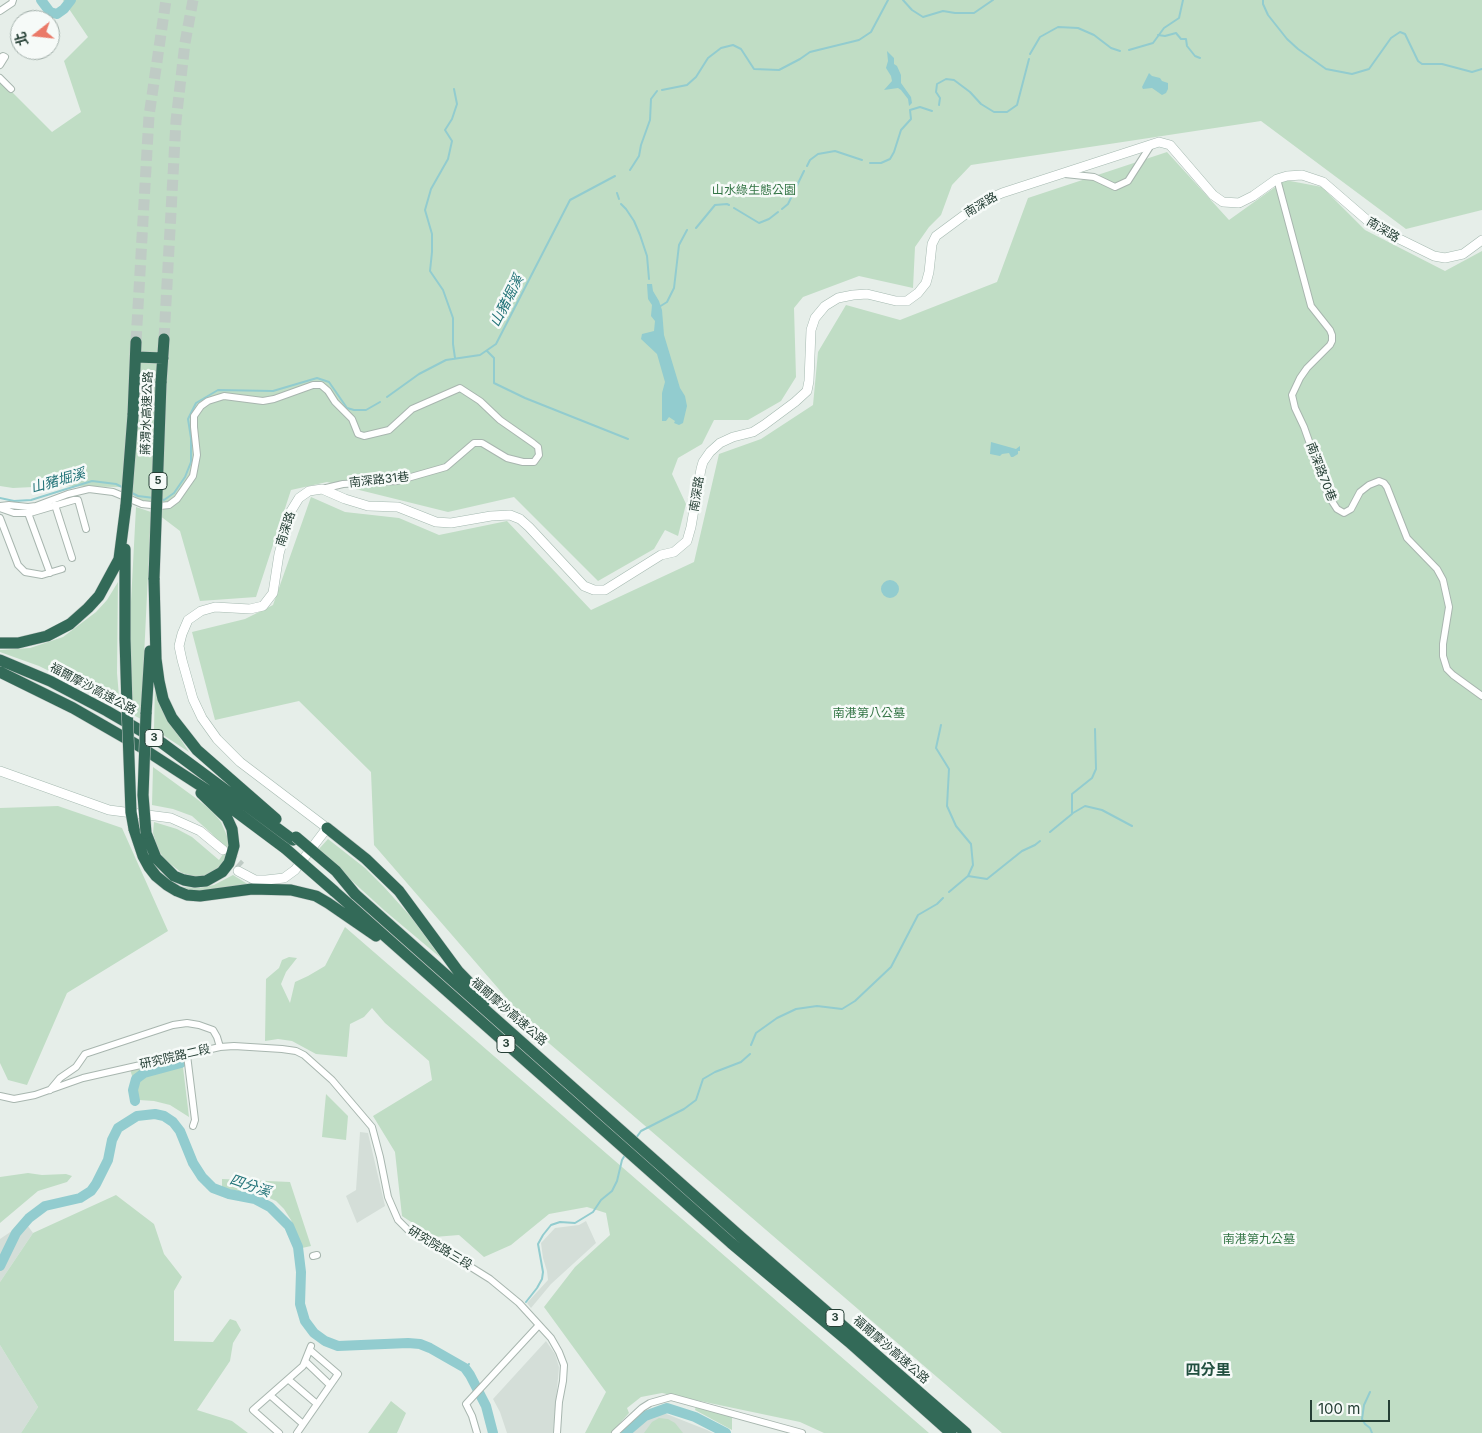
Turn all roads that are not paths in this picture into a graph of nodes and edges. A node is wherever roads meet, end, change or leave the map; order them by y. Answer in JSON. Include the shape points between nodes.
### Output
{"nodes":[{"id":1,"x":13,"y":0,"type":"edge"},
{"id":2,"x":0,"y":11,"type":"edge"},
{"id":3,"x":0,"y":58,"type":"edge"},
{"id":4,"x":0,"y":66,"type":"edge"},
{"id":5,"x":0,"y":78,"type":"edge"},
{"id":6,"x":11,"y":89,"type":"dead end"},
{"id":7,"x":1152,"y":145,"type":"junction"},
{"id":8,"x":1061,"y":174,"type":"junction"},
{"id":9,"x":1277,"y":179,"type":"junction"},
{"id":10,"x":1482,"y":240,"type":"edge"},
{"id":11,"x":164,"y":339,"type":"tunnel mouth"},
{"id":12,"x":136,"y":342,"type":"tunnel mouth"},
{"id":13,"x":136,"y":357,"type":"junction"},
{"id":14,"x":163,"y":358,"type":"junction"},
{"id":15,"x":322,"y":489,"type":"junction"},
{"id":16,"x":54,"y":505,"type":"junction"},
{"id":17,"x":126,"y":505,"type":"junction"},
{"id":18,"x":0,"y":507,"type":"edge"},
{"id":19,"x":28,"y":513,"type":"junction"},
{"id":20,"x":0,"y":518,"type":"edge"},
{"id":21,"x":86,"y":529,"type":"dead end"},
{"id":22,"x":72,"y":558,"type":"dead end"},
{"id":23,"x":62,"y":569,"type":"dead end"},
{"id":24,"x":50,"y":574,"type":"junction"},
{"id":25,"x":154,"y":578,"type":"junction"},
{"id":26,"x":0,"y":644,"type":"edge"},
{"id":27,"x":0,"y":660,"type":"edge"},
{"id":28,"x":0,"y":672,"type":"edge"},
{"id":29,"x":1482,"y":696,"type":"edge"},
{"id":30,"x":174,"y":769,"type":"junction"},
{"id":31,"x":0,"y":771,"type":"edge"},
{"id":32,"x":327,"y":828,"type":"junction"},
{"id":33,"x":292,"y":842,"type":"junction"},
{"id":34,"x":222,"y":853,"type":"tunnel mouth"},
{"id":35,"x":239,"y":868,"type":"tunnel mouth"},
{"id":36,"x":429,"y":974,"type":"junction"},
{"id":37,"x":220,"y":1047,"type":"junction"},
{"id":38,"x":187,"y":1056,"type":"junction"},
{"id":39,"x":565,"y":1079,"type":"junction"},
{"id":40,"x":50,"y":1090,"type":"junction"},
{"id":41,"x":0,"y":1096,"type":"edge"},
{"id":42,"x":193,"y":1126,"type":"dead end"},
{"id":43,"x":700,"y":1208,"type":"junction"},
{"id":44,"x":540,"y":1325,"type":"junction"},
{"id":45,"x":306,"y":1362,"type":"junction"},
{"id":46,"x":289,"y":1380,"type":"junction"},
{"id":47,"x":330,"y":1384,"type":"junction"},
{"id":48,"x":271,"y":1396,"type":"junction"},
{"id":49,"x":317,"y":1404,"type":"junction"},
{"id":50,"x":303,"y":1424,"type":"junction"},
{"id":51,"x":279,"y":1433,"type":"edge"},
{"id":52,"x":297,"y":1433,"type":"edge"},
{"id":53,"x":477,"y":1433,"type":"edge"},
{"id":54,"x":557,"y":1433,"type":"edge"},
{"id":55,"x":615,"y":1433,"type":"edge"},
{"id":56,"x":802,"y":1433,"type":"edge"},
{"id":57,"x":951,"y":1433,"type":"edge"},
{"id":58,"x":966,"y":1433,"type":"edge"}],
"edges":[{"from":1,"to":2,"type":"street"},
{"from":3,"to":4,"type":"street","via":[[5,57]]},
{"from":5,"to":6,"type":"street"},
{"from":7,"to":8,"type":"main road","name":"南深路"},
{"from":7,"to":8,"type":"street","via":[[1128,181],[1115,187],[1094,177]]},
{"from":7,"to":9,"type":"main road","name":"南深路","via":[[1159,142],[1170,145],[1213,195],[1223,202],[1246,201]]},
{"from":8,"to":15,"type":"main road","name":"南深路","via":[[991,197],[936,236],[926,283],[907,301],[867,294],[838,298],[825,306],[815,318],[811,330],[807,391],[753,432],[720,443],[710,452],[701,469],[687,541],[674,552],[661,555],[606,590],[584,586],[529,527],[510,515],[436,522],[398,507],[368,506]]},
{"from":9,"to":10,"type":"main road","name":"南深路","via":[[1302,175],[1318,180],[1375,227],[1434,256],[1445,258],[1463,254]]},
{"from":9,"to":29,"type":"street","name":"南深路70巷","via":[[1311,306],[1332,335],[1330,345],[1300,378],[1292,395],[1328,495],[1336,509],[1344,513],[1351,509],[1360,492],[1369,485],[1384,483],[1407,538],[1437,569],[1443,580],[1449,607],[1443,644],[1447,669]]},
{"from":11,"to":14,"type":"highway","name":"蔣渭水高速公路","number":"5"},
{"from":12,"to":13,"type":"highway","name":"蔣渭水高速公路"},
{"from":13,"to":14,"type":"highway"},
{"from":13,"to":17,"type":"highway","name":"蔣渭水高速公路","bridge":true},
{"from":14,"to":25,"type":"highway","name":"蔣渭水高速公路","number":"5","bridge":true},
{"from":15,"to":18,"type":"street","name":"南深路31巷","via":[[342,484],[397,481],[446,468],[474,443],[482,443],[507,458],[523,462],[534,462],[539,455],[538,447],[460,388],[412,409],[389,430],[364,436],[358,434],[352,419],[328,391],[321,385],[313,385],[274,399],[263,401],[224,396],[201,406],[194,416],[195,470],[178,499],[169,505],[142,504],[113,492],[89,489],[36,506]]},
{"from":15,"to":32,"type":"main road","name":"南深路","via":[[308,491],[299,498],[291,512],[278,554],[272,593],[263,606],[250,609],[215,607],[201,611],[188,620],[179,646],[193,699],[217,739],[240,762]]},
{"from":16,"to":19,"type":"street"},
{"from":16,"to":21,"type":"street","via":[[78,500]]},
{"from":16,"to":22,"type":"street"},
{"from":17,"to":26,"type":"highway","via":[[119,558],[99,596],[70,624],[47,636]]},
{"from":17,"to":36,"type":"highway","bridge":true,"via":[[131,812],[138,845],[146,862],[167,885],[187,894],[200,896],[267,888],[316,896]]},
{"from":18,"to":19,"type":"street","via":[[14,513]]},
{"from":19,"to":24,"type":"street"},
{"from":20,"to":24,"type":"street","via":[[18,565],[25,572]]},
{"from":23,"to":24,"type":"street"},
{"from":25,"to":30,"type":"highway","bridge":true,"via":[[143,795],[146,834],[161,865],[174,876],[195,882],[206,881],[222,872],[229,863],[234,838],[227,818]]},
{"from":25,"to":33,"type":"highway","via":[[156,659],[163,699],[172,718],[197,750]]},
{"from":27,"to":33,"type":"highway","name":"福爾摩沙高速公路","number":"3","via":[[99,706],[162,743]]},
{"from":28,"to":30,"type":"highway","name":"福爾摩沙高速公路","number":"3","via":[[99,722]]},
{"from":30,"to":33,"type":"highway","name":"福爾摩沙高速公路","number":"3"},
{"from":31,"to":34,"type":"main road","via":[[109,810],[164,816],[186,824],[200,831]]},
{"from":32,"to":35,"type":"main road","via":[[284,878],[255,880]]},
{"from":32,"to":39,"type":"highway","via":[[399,891],[458,971]]},
{"from":33,"to":36,"type":"highway","name":"福爾摩沙高速公路","number":"3","bridge":true,"via":[[334,891]]},
{"from":33,"to":39,"type":"highway","name":"福爾摩沙高速公路","number":"3","bridge":true,"via":[[336,871],[355,894]]},
{"from":36,"to":43,"type":"highway","name":"福爾摩沙高速公路","number":"3","via":[[562,1094]]},
{"from":37,"to":38,"type":"street","name":"研究院路二段"},
{"from":37,"to":40,"type":"street","name":"研究院路二段","via":[[212,1030],[187,1023],[173,1025],[85,1054],[76,1067]]},
{"from":37,"to":44,"type":"street","name":"研究院路三段","via":[[296,1051],[306,1056],[332,1080],[372,1127],[388,1197],[398,1220],[408,1230],[490,1279]]},
{"from":38,"to":40,"type":"street","name":"研究院路二段","via":[[83,1078]]},
{"from":38,"to":42,"type":"street","via":[[195,1120]]},
{"from":39,"to":43,"type":"highway","name":"福爾摩沙高速公路","number":"3"},
{"from":40,"to":41,"type":"street","name":"研究院路二段","via":[[14,1099]]},
{"from":43,"to":57,"type":"highway","name":"福爾摩沙高速公路","number":"3","via":[[731,1243]]},
{"from":43,"to":58,"type":"highway","name":"福爾摩沙高速公路","number":"3"},
{"from":44,"to":53,"type":"street","via":[[466,1404]]},
{"from":44,"to":54,"type":"street","name":"研究院路三段","via":[[551,1338],[564,1366]]},
{"from":45,"to":46,"type":"street"},
{"from":45,"to":47,"type":"street"},
{"from":45,"to":47,"type":"street","via":[[310,1348],[338,1374]]},
{"from":46,"to":48,"type":"street"},
{"from":46,"to":49,"type":"street"},
{"from":47,"to":49,"type":"street"},
{"from":48,"to":50,"type":"street"},
{"from":48,"to":51,"type":"street","via":[[253,1410]]},
{"from":49,"to":50,"type":"street"},
{"from":50,"to":52,"type":"street"},
{"from":55,"to":56,"type":"street","via":[[642,1408],[671,1397]]}]}
